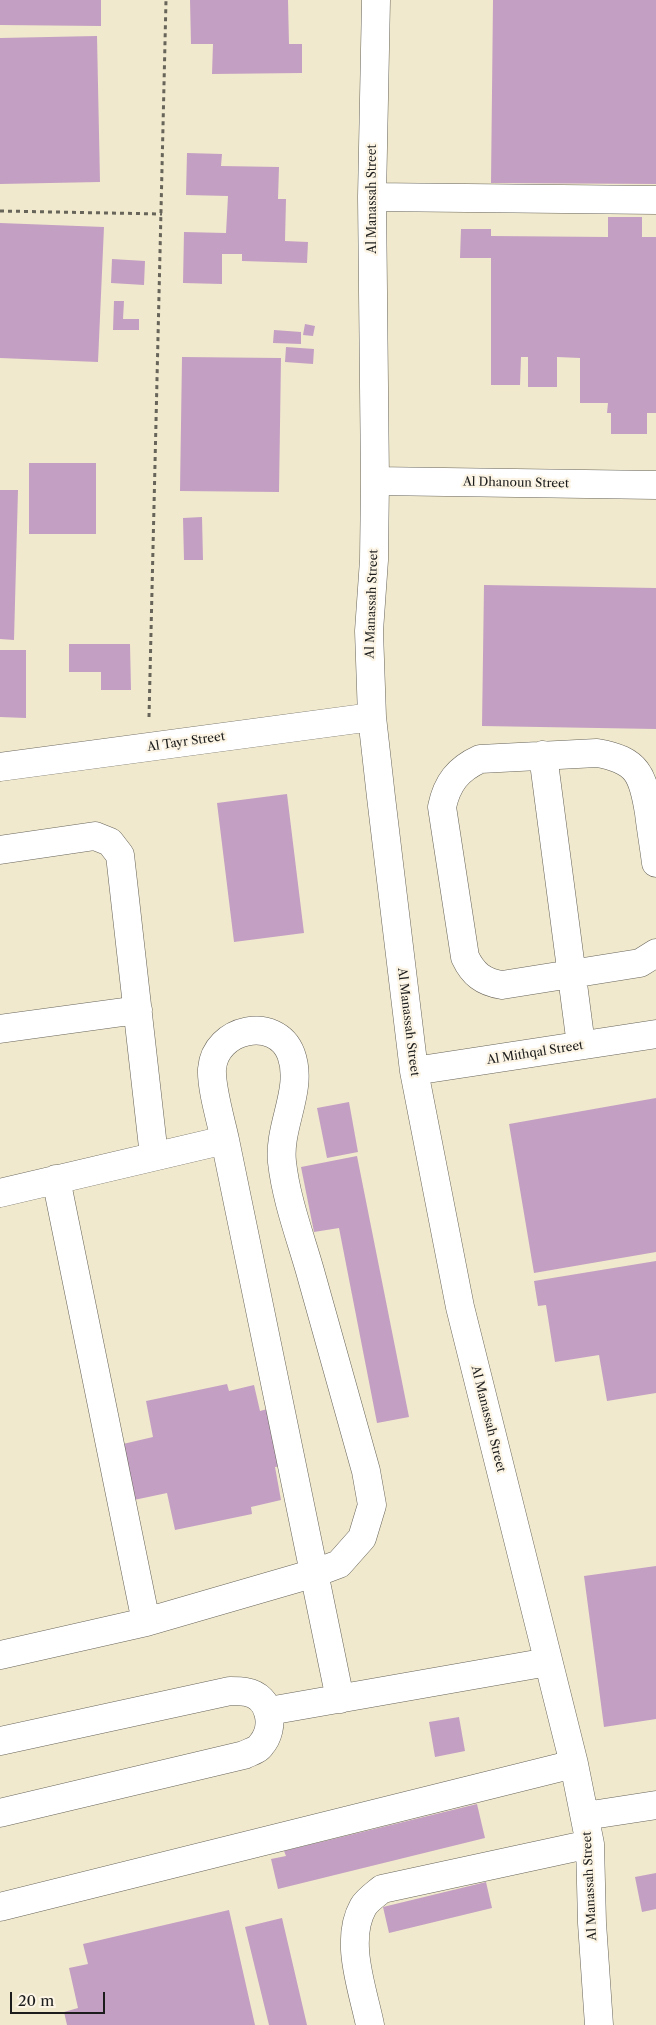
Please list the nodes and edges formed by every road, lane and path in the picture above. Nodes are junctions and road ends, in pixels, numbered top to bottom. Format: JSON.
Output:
{"nodes":[{"id":1,"x":166,"y":0,"type":"edge"},
{"id":2,"x":376,"y":0,"type":"edge"},
{"id":3,"x":372,"y":198,"type":"junction"},
{"id":4,"x":656,"y":200,"type":"edge"},
{"id":5,"x":0,"y":211,"type":"edge"},
{"id":6,"x":162,"y":214,"type":"junction"},
{"id":7,"x":376,"y":481,"type":"junction"},
{"id":8,"x":656,"y":485,"type":"edge"},
{"id":9,"x":372,"y":717,"type":"junction"},
{"id":10,"x":148,"y":747,"type":"junction"},
{"id":11,"x":543,"y":755,"type":"junction"},
{"id":12,"x":0,"y":767,"type":"edge"},
{"id":13,"x":0,"y":850,"type":"edge"},
{"id":14,"x":656,"y":863,"type":"edge"},
{"id":15,"x":656,"y":953,"type":"edge"},
{"id":16,"x":571,"y":973,"type":"junction"},
{"id":17,"x":138,"y":1010,"type":"junction"},
{"id":18,"x":0,"y":1029,"type":"edge"},
{"id":19,"x":656,"y":1034,"type":"edge"},
{"id":20,"x":581,"y":1046,"type":"junction"},
{"id":21,"x":414,"y":1071,"type":"junction"},
{"id":22,"x":225,"y":1140,"type":"junction"},
{"id":23,"x":154,"y":1156,"type":"junction"},
{"id":24,"x":56,"y":1179,"type":"junction"},
{"id":25,"x":0,"y":1193,"type":"edge"},
{"id":26,"x":315,"y":1573,"type":"junction"},
{"id":27,"x":146,"y":1622,"type":"junction"},
{"id":28,"x":0,"y":1654,"type":"edge"},
{"id":29,"x":548,"y":1662,"type":"junction"},
{"id":30,"x":340,"y":1699,"type":"junction"},
{"id":31,"x":269,"y":1711,"type":"junction"},
{"id":32,"x":0,"y":1741,"type":"edge"},
{"id":33,"x":574,"y":1764,"type":"junction"},
{"id":34,"x":656,"y":1805,"type":"edge"},
{"id":35,"x":0,"y":1813,"type":"edge"},
{"id":36,"x":585,"y":1816,"type":"junction"},
{"id":37,"x":590,"y":1844,"type":"junction"},
{"id":38,"x":0,"y":1907,"type":"edge"},
{"id":39,"x":370,"y":2025,"type":"edge"},
{"id":40,"x":599,"y":2025,"type":"edge"}],
"edges":[{"from":1,"to":6,"type":"path"},
{"from":2,"to":3,"type":"street","name":"Al Manassah Street"},
{"from":3,"to":4,"type":"street"},
{"from":3,"to":7,"type":"street","name":"Al Manassah Street"},
{"from":5,"to":6,"type":"path"},
{"from":6,"to":10,"type":"path"},
{"from":7,"to":8,"type":"street","name":"Al Dhanoun Street"},
{"from":7,"to":9,"type":"street","name":"Al Manassah Street"},
{"from":9,"to":10,"type":"street","name":"Al Tayr Street"},
{"from":9,"to":21,"type":"street","name":"Al Manassah Street"},
{"from":10,"to":12,"type":"street","name":"Al Tayr Street"},
{"from":11,"to":14,"type":"street"},
{"from":11,"to":16,"type":"street"},
{"from":11,"to":16,"type":"street"},
{"from":13,"to":17,"type":"street"},
{"from":15,"to":16,"type":"street"},
{"from":16,"to":20,"type":"street"},
{"from":17,"to":18,"type":"street"},
{"from":17,"to":23,"type":"street"},
{"from":19,"to":20,"type":"street","name":"Al Mithqal Street"},
{"from":20,"to":21,"type":"street","name":"Al Mithqal Street"},
{"from":21,"to":29,"type":"street","name":"Al Manassah Street"},
{"from":22,"to":23,"type":"street"},
{"from":22,"to":26,"type":"street"},
{"from":22,"to":26,"type":"street"},
{"from":23,"to":24,"type":"street"},
{"from":24,"to":25,"type":"street"},
{"from":24,"to":27,"type":"street"},
{"from":26,"to":27,"type":"street"},
{"from":26,"to":30,"type":"street"},
{"from":27,"to":28,"type":"street"},
{"from":29,"to":30,"type":"street"},
{"from":29,"to":33,"type":"street","name":"Al Manassah Street"},
{"from":30,"to":31,"type":"street"},
{"from":31,"to":32,"type":"street"},
{"from":31,"to":35,"type":"street"},
{"from":33,"to":36,"type":"street","name":"Al Manassah Street"},
{"from":33,"to":38,"type":"street"},
{"from":34,"to":36,"type":"street"},
{"from":36,"to":37,"type":"street","name":"Al Manassah Street"},
{"from":37,"to":39,"type":"street"},
{"from":37,"to":40,"type":"street","name":"Al Manassah Street"}]}
